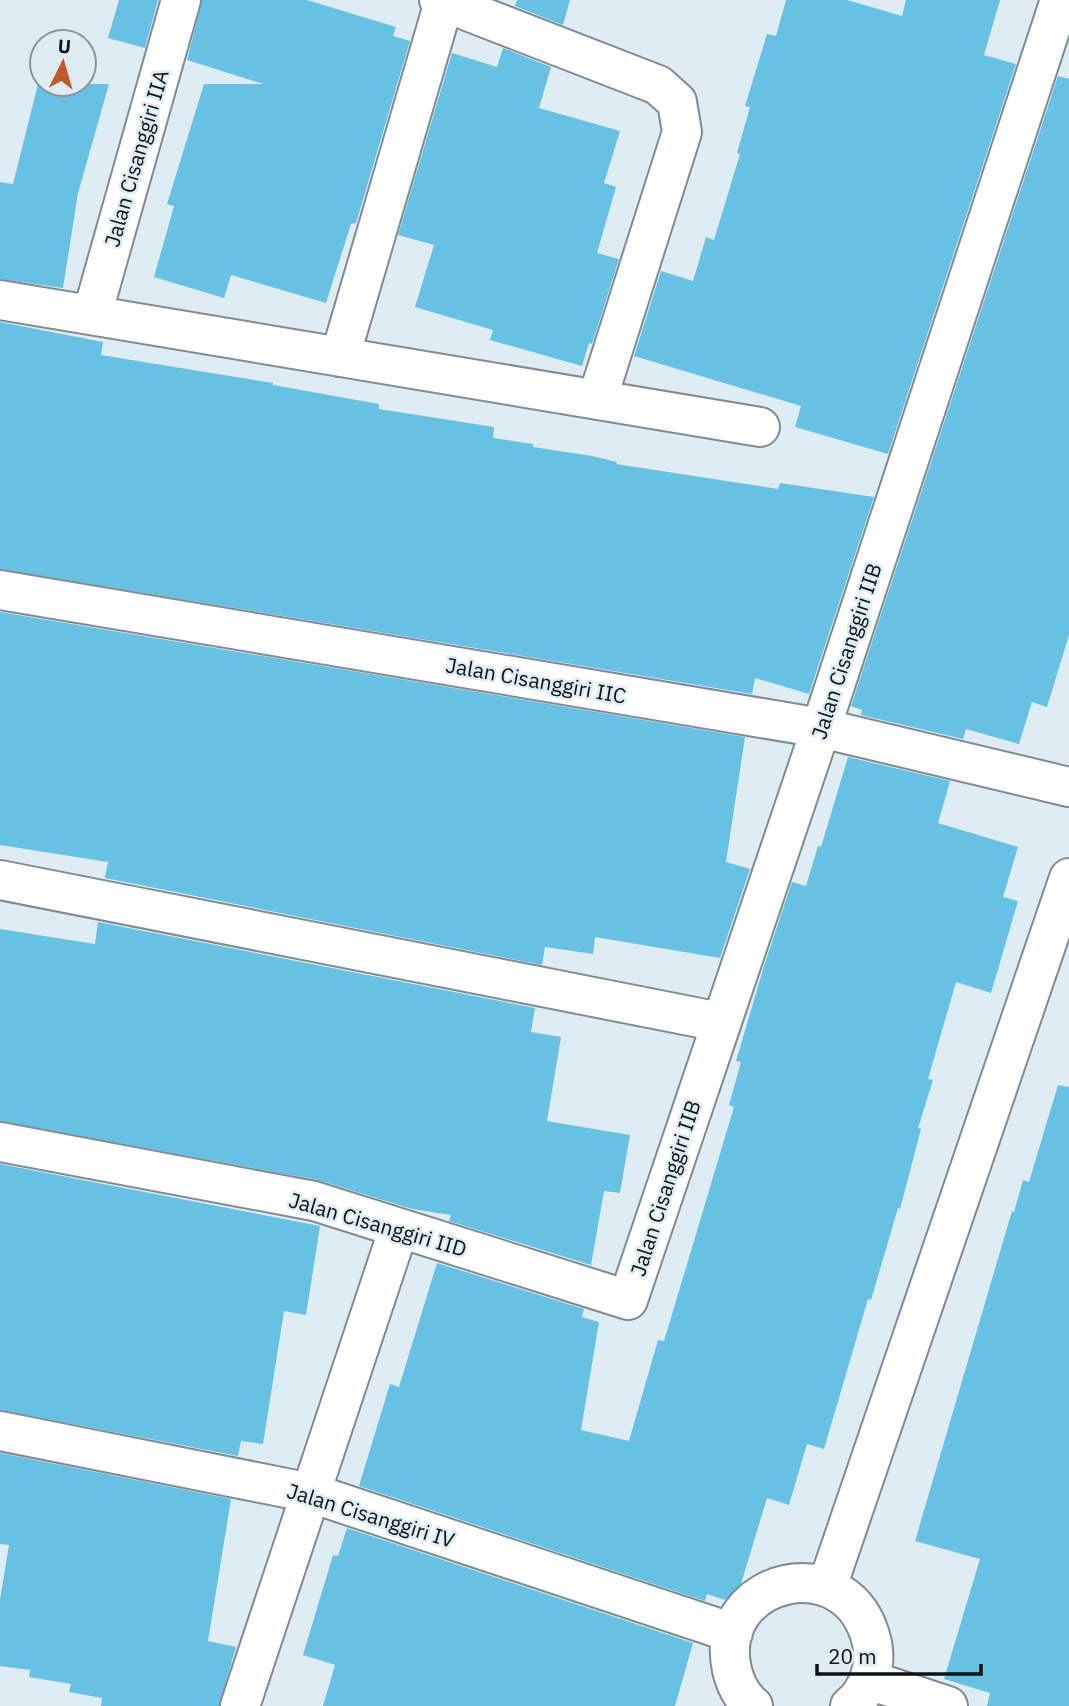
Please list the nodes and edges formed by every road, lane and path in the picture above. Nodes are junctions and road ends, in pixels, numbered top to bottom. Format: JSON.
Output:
{"nodes":[{"id":1,"x":181,"y":0,"type":"edge"},
{"id":2,"x":1060,"y":0,"type":"edge"},
{"id":3,"x":441,"y":1,"type":"edge"},
{"id":4,"x":0,"y":300,"type":"edge"},
{"id":5,"x":92,"y":315,"type":"junction"},
{"id":6,"x":341,"y":357,"type":"junction"},
{"id":7,"x":597,"y":400,"type":"junction"},
{"id":8,"x":760,"y":427,"type":"dead end"},
{"id":9,"x":0,"y":590,"type":"edge"},
{"id":10,"x":821,"y":728,"type":"junction"},
{"id":11,"x":1069,"y":787,"type":"edge"},
{"id":12,"x":1069,"y":878,"type":"edge"},
{"id":13,"x":0,"y":880,"type":"edge"},
{"id":14,"x":720,"y":1022,"type":"junction"},
{"id":15,"x":0,"y":1143,"type":"edge"},
{"id":16,"x":399,"y":1228,"type":"junction"},
{"id":17,"x":628,"y":1300,"type":"joint"},
{"id":18,"x":0,"y":1431,"type":"edge"},
{"id":19,"x":311,"y":1493,"type":"junction"},
{"id":20,"x":827,"y":1587,"type":"junction"},
{"id":21,"x":733,"y":1633,"type":"junction"},
{"id":22,"x":860,"y":1693,"type":"edge"},
{"id":23,"x":240,"y":1706,"type":"edge"},
{"id":24,"x":753,"y":1706,"type":"edge"},
{"id":25,"x":948,"y":1706,"type":"edge"}],
"edges":[{"from":1,"to":5,"type":"street","name":"Jalan Cisanggiri IIA"},
{"from":2,"to":10,"type":"street","name":"Jalan Cisanggiri IIB"},
{"from":3,"to":6,"type":"street"},
{"from":3,"to":7,"type":"street"},
{"from":4,"to":5,"type":"street"},
{"from":5,"to":6,"type":"street"},
{"from":6,"to":7,"type":"street"},
{"from":7,"to":8,"type":"street"},
{"from":9,"to":10,"type":"street","name":"Jalan Cisanggiri IIC"},
{"from":10,"to":11,"type":"street","name":"Jalan Cisanggiri IIC"},
{"from":10,"to":14,"type":"street","name":"Jalan Cisanggiri IIB"},
{"from":12,"to":20,"type":"street"},
{"from":13,"to":14,"type":"street"},
{"from":14,"to":17,"type":"street","name":"Jalan Cisanggiri IIB"},
{"from":15,"to":16,"type":"street","name":"Jalan Cisanggiri IID"},
{"from":16,"to":17,"type":"street","name":"Jalan Cisanggiri IID"},
{"from":16,"to":19,"type":"street"},
{"from":18,"to":19,"type":"street","name":"Jalan Cisanggiri IV"},
{"from":19,"to":21,"type":"street","name":"Jalan Cisanggiri IV"},
{"from":19,"to":23,"type":"street"},
{"from":20,"to":21,"type":"street"},
{"from":20,"to":22,"type":"street"},
{"from":21,"to":24,"type":"street"},
{"from":22,"to":25,"type":"street"}]}
